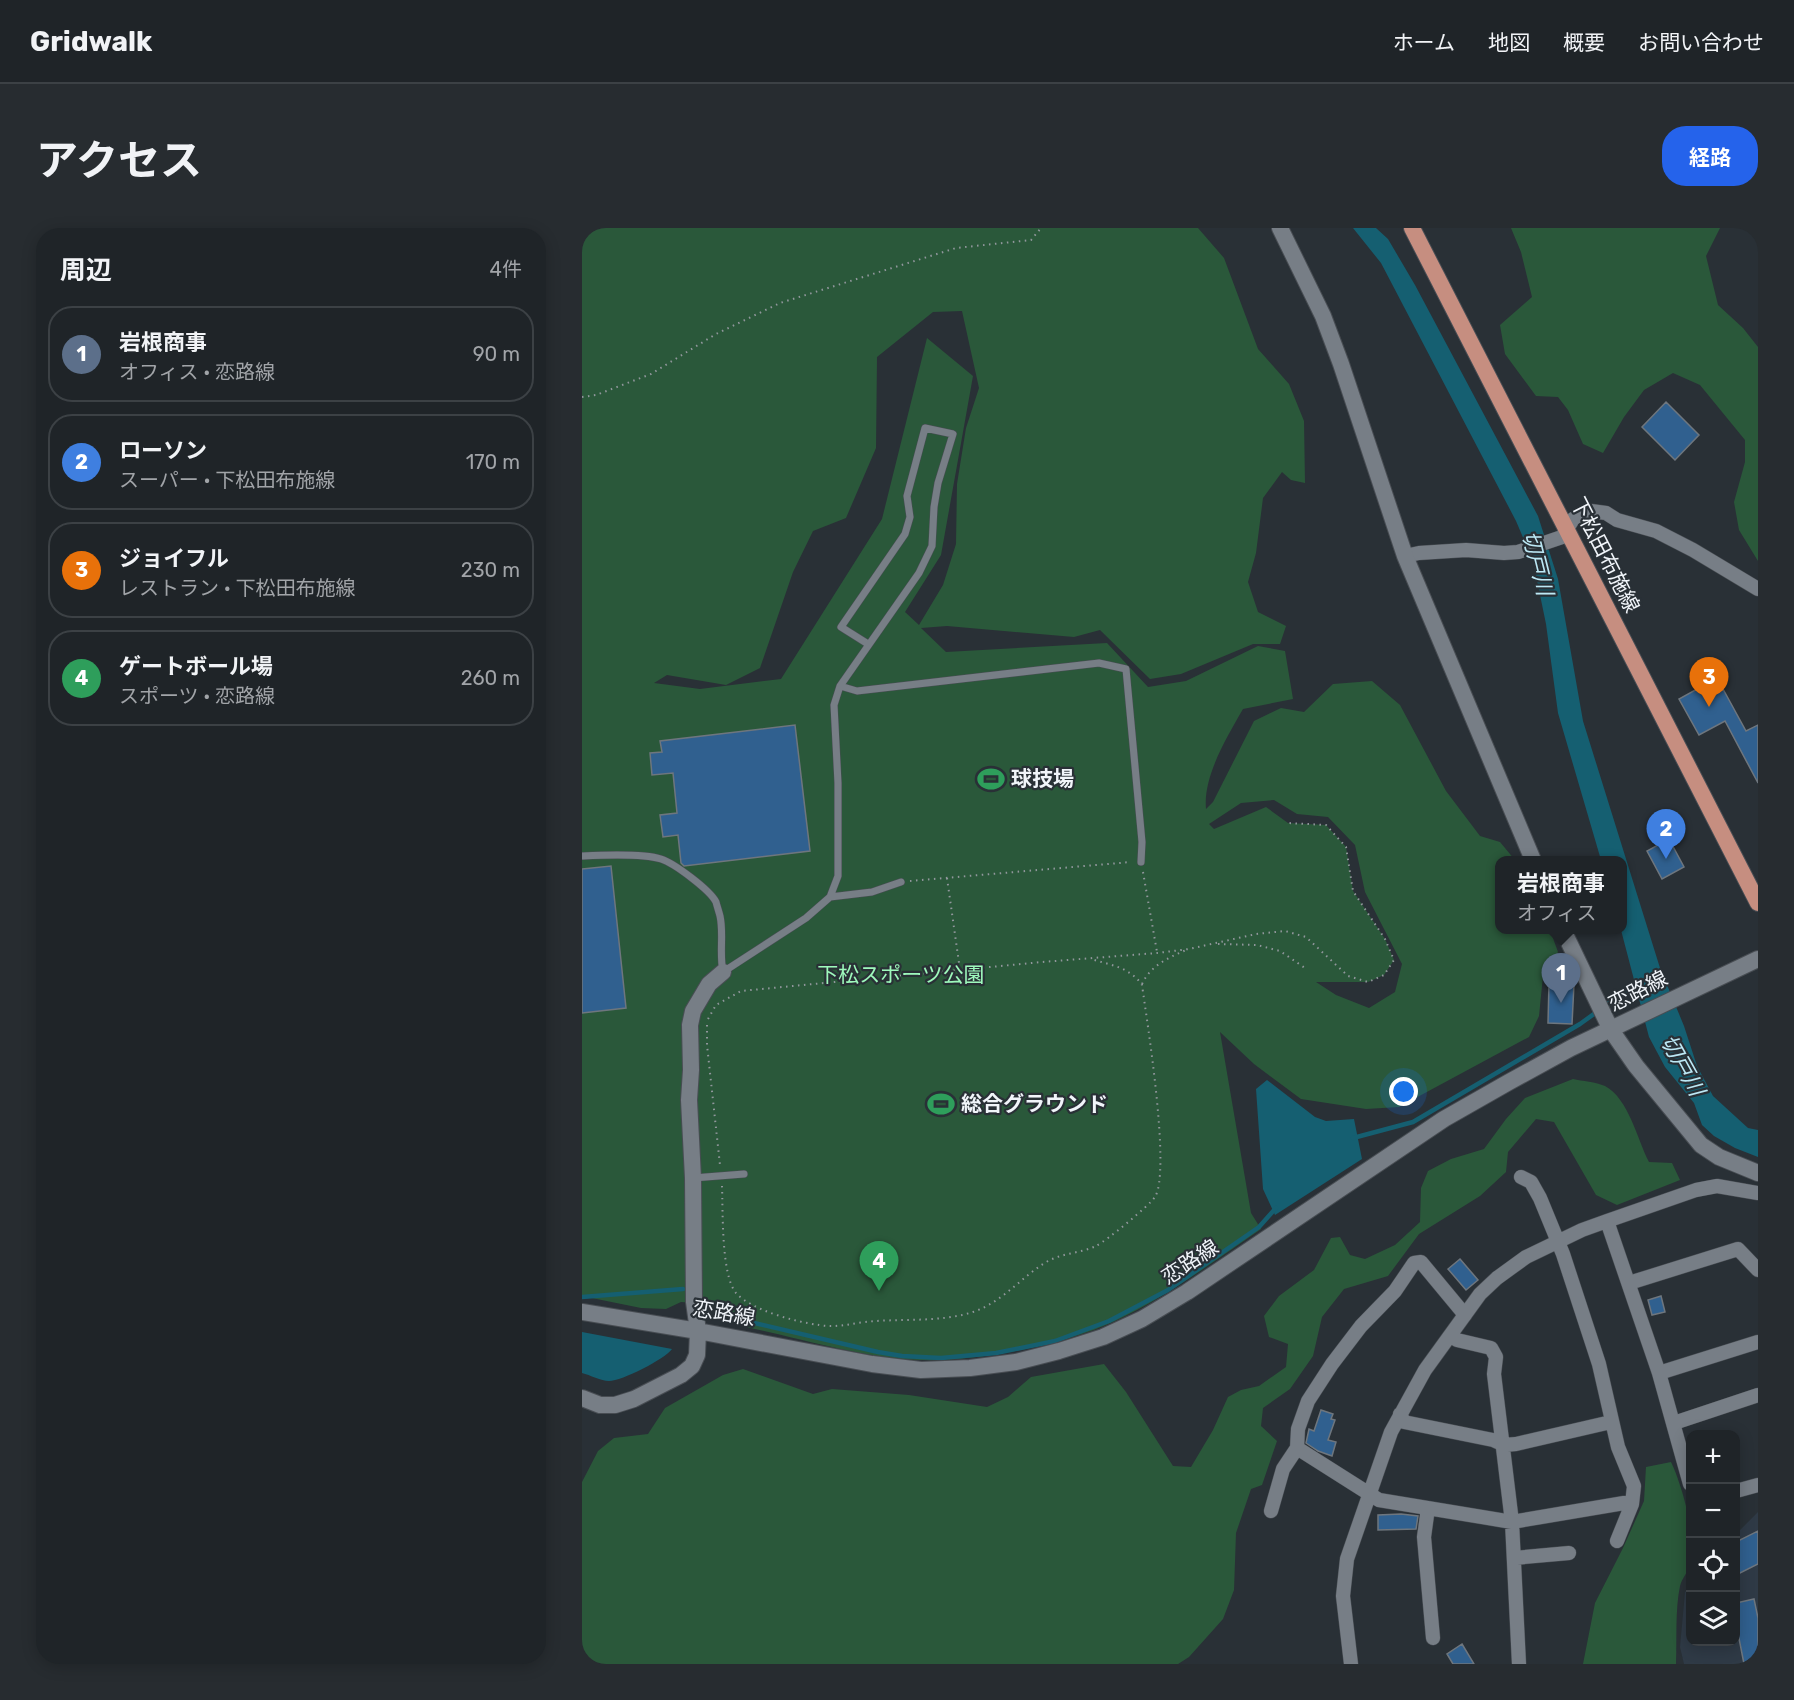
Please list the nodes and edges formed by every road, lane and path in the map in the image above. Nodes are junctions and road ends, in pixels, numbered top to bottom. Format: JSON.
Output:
{"nodes":[{"id":1,"x":1041,"y":228,"type":"edge"},
{"id":2,"x":1280,"y":228,"type":"edge"},
{"id":3,"x":1412,"y":228,"type":"edge"},
{"id":4,"x":582,"y":397,"type":"edge"},
{"id":5,"x":1567,"y":530,"type":"junction"},
{"id":6,"x":1405,"y":556,"type":"junction"},
{"id":7,"x":1758,"y":589,"type":"edge"},
{"id":8,"x":868,"y":644,"type":"junction"},
{"id":9,"x":840,"y":686,"type":"junction"},
{"id":10,"x":1288,"y":823,"type":"dead end"},
{"id":11,"x":582,"y":856,"type":"edge"},
{"id":12,"x":1531,"y":856,"type":"edge"},
{"id":13,"x":1141,"y":862,"type":"junction"},
{"id":14,"x":947,"y":877,"type":"junction"},
{"id":15,"x":901,"y":882,"type":"joint"},
{"id":16,"x":830,"y":897,"type":"junction"},
{"id":17,"x":1758,"y":903,"type":"edge"},
{"id":18,"x":1565,"y":934,"type":"edge"},
{"id":19,"x":1212,"y":944,"type":"junction"},
{"id":20,"x":1189,"y":949,"type":"junction"},
{"id":21,"x":1158,"y":952,"type":"junction"},
{"id":22,"x":1091,"y":959,"type":"junction"},
{"id":23,"x":1758,"y":959,"type":"edge"},
{"id":24,"x":1305,"y":968,"type":"dead end"},
{"id":25,"x":960,"y":970,"type":"junction"},
{"id":26,"x":723,"y":972,"type":"junction"},
{"id":27,"x":1142,"y":985,"type":"junction"},
{"id":28,"x":1611,"y":1030,"type":"junction"},
{"id":29,"x":1758,"y":1173,"type":"edge"},
{"id":30,"x":744,"y":1174,"type":"dead end"},
{"id":31,"x":721,"y":1176,"type":"junction"},
{"id":32,"x":1521,"y":1177,"type":"dead end"},
{"id":33,"x":693,"y":1178,"type":"junction"},
{"id":34,"x":1758,"y":1193,"type":"edge"},
{"id":35,"x":1607,"y":1221,"type":"junction"},
{"id":36,"x":1557,"y":1242,"type":"junction"},
{"id":37,"x":1758,"y":1270,"type":"edge"},
{"id":38,"x":1629,"y":1283,"type":"junction"},
{"id":39,"x":582,"y":1311,"type":"edge"},
{"id":40,"x":1465,"y":1315,"type":"junction"},
{"id":41,"x":698,"y":1330,"type":"junction"},
{"id":42,"x":1451,"y":1336,"type":"junction"},
{"id":43,"x":1758,"y":1342,"type":"edge"},
{"id":44,"x":1659,"y":1373,"type":"junction"},
{"id":45,"x":1758,"y":1395,"type":"edge"},
{"id":46,"x":582,"y":1398,"type":"edge"},
{"id":47,"x":1400,"y":1414,"type":"junction"},
{"id":48,"x":1611,"y":1422,"type":"junction"},
{"id":49,"x":1674,"y":1423,"type":"junction"},
{"id":50,"x":1504,"y":1444,"type":"junction"},
{"id":51,"x":1297,"y":1448,"type":"junction"},
{"id":52,"x":1686,"y":1469,"type":"edge"},
{"id":53,"x":1758,"y":1485,"type":"edge"},
{"id":54,"x":1740,"y":1490,"type":"edge"},
{"id":55,"x":1369,"y":1496,"type":"junction"},
{"id":56,"x":1632,"y":1504,"type":"junction"},
{"id":57,"x":1428,"y":1508,"type":"junction"},
{"id":58,"x":1271,"y":1511,"type":"dead end"},
{"id":59,"x":1512,"y":1522,"type":"junction"},
{"id":60,"x":1617,"y":1540,"type":"dead end"},
{"id":61,"x":1569,"y":1553,"type":"dead end"},
{"id":62,"x":1514,"y":1558,"type":"junction"},
{"id":63,"x":1433,"y":1638,"type":"dead end"},
{"id":64,"x":1352,"y":1664,"type":"edge"},
{"id":65,"x":1519,"y":1664,"type":"edge"}],
"edges":[{"from":1,"to":4,"type":"path"},
{"from":2,"to":6,"type":"street"},
{"from":3,"to":5,"type":"main road","name":"下松田布施線"},
{"from":5,"to":6,"type":"street"},
{"from":5,"to":7,"type":"street"},
{"from":5,"to":17,"type":"main road","name":"下松田布施線"},
{"from":6,"to":12,"type":"street"},
{"from":8,"to":8,"type":"lane"},
{"from":8,"to":9,"type":"lane"},
{"from":9,"to":13,"type":"lane"},
{"from":9,"to":16,"type":"lane"},
{"from":10,"to":19,"type":"path"},
{"from":11,"to":26,"type":"lane"},
{"from":13,"to":14,"type":"path"},
{"from":13,"to":21,"type":"path"},
{"from":14,"to":15,"type":"path"},
{"from":14,"to":25,"type":"path"},
{"from":15,"to":16,"type":"lane"},
{"from":16,"to":26,"type":"lane"},
{"from":18,"to":28,"type":"street"},
{"from":19,"to":20,"type":"path"},
{"from":19,"to":24,"type":"path"},
{"from":20,"to":21,"type":"path"},
{"from":20,"to":27,"type":"path"},
{"from":21,"to":22,"type":"path"},
{"from":22,"to":25,"type":"path"},
{"from":22,"to":27,"type":"path"},
{"from":23,"to":28,"type":"street","name":"恋路線"},
{"from":25,"to":31,"type":"path"},
{"from":26,"to":33,"type":"street"},
{"from":27,"to":31,"type":"path"},
{"from":28,"to":29,"type":"street"},
{"from":28,"to":41,"type":"street","name":"恋路線"},
{"from":30,"to":31,"type":"lane"},
{"from":31,"to":33,"type":"lane"},
{"from":32,"to":36,"type":"street"},
{"from":33,"to":41,"type":"street"},
{"from":34,"to":35,"type":"street"},
{"from":35,"to":36,"type":"street"},
{"from":35,"to":38,"type":"street"},
{"from":36,"to":40,"type":"street"},
{"from":36,"to":48,"type":"street"},
{"from":37,"to":38,"type":"street"},
{"from":38,"to":44,"type":"street"},
{"from":39,"to":41,"type":"street","name":"恋路線"},
{"from":40,"to":42,"type":"street"},
{"from":40,"to":51,"type":"street"},
{"from":41,"to":46,"type":"street"},
{"from":42,"to":47,"type":"street"},
{"from":42,"to":50,"type":"street"},
{"from":43,"to":44,"type":"street"},
{"from":44,"to":49,"type":"street"},
{"from":45,"to":49,"type":"street"},
{"from":47,"to":50,"type":"street"},
{"from":47,"to":55,"type":"street"},
{"from":48,"to":50,"type":"street"},
{"from":48,"to":56,"type":"street"},
{"from":49,"to":52,"type":"street"},
{"from":50,"to":59,"type":"street"},
{"from":51,"to":55,"type":"street"},
{"from":51,"to":58,"type":"street"},
{"from":53,"to":54,"type":"street"},
{"from":55,"to":57,"type":"street"},
{"from":55,"to":64,"type":"street"},
{"from":56,"to":59,"type":"street"},
{"from":56,"to":60,"type":"street"},
{"from":57,"to":59,"type":"street"},
{"from":57,"to":63,"type":"street"},
{"from":59,"to":62,"type":"street"},
{"from":61,"to":62,"type":"street"},
{"from":62,"to":65,"type":"street"}]}
